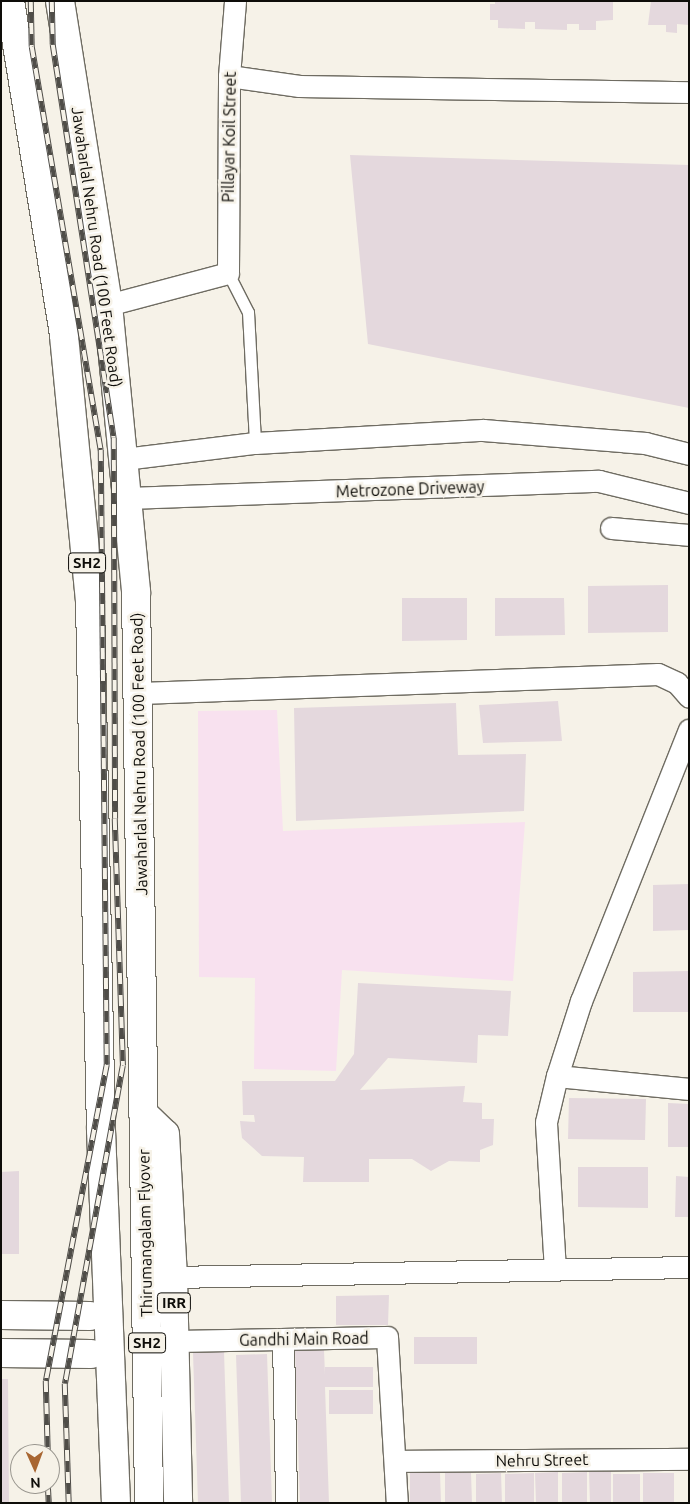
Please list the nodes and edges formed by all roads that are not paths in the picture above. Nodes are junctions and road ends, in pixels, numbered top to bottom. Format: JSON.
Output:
{"nodes":[{"id":1,"x":10,"y":1,"type":"edge"},
{"id":2,"x":60,"y":1,"type":"edge"},
{"id":3,"x":235,"y":1,"type":"edge"},
{"id":4,"x":229,"y":76,"type":"junction"},
{"id":5,"x":689,"y":92,"type":"edge"},
{"id":6,"x":228,"y":273,"type":"junction"},
{"id":7,"x":108,"y":305,"type":"junction"},
{"id":8,"x":255,"y":443,"type":"junction"},
{"id":9,"x":689,"y":454,"type":"edge"},
{"id":10,"x":124,"y":459,"type":"junction"},
{"id":11,"x":128,"y":498,"type":"junction"},
{"id":12,"x":689,"y":502,"type":"edge"},
{"id":13,"x":611,"y":528,"type":"dead end"},
{"id":14,"x":689,"y":535,"type":"edge"},
{"id":15,"x":140,"y":693,"type":"junction"},
{"id":16,"x":689,"y":697,"type":"edge"},
{"id":17,"x":689,"y":730,"type":"edge"},
{"id":18,"x":557,"y":1076,"type":"junction"},
{"id":19,"x":689,"y":1089,"type":"edge"},
{"id":20,"x":143,"y":1113,"type":"junction"},
{"id":21,"x":101,"y":1130,"type":"junction"},
{"id":22,"x":689,"y":1267,"type":"edge"},
{"id":23,"x":555,"y":1270,"type":"junction"},
{"id":24,"x":173,"y":1277,"type":"junction"},
{"id":25,"x":1,"y":1315,"type":"edge"},
{"id":26,"x":90,"y":1316,"type":"junction"},
{"id":27,"x":282,"y":1340,"type":"junction"},
{"id":28,"x":174,"y":1341,"type":"junction"},
{"id":29,"x":1,"y":1353,"type":"edge"},
{"id":30,"x":689,"y":1458,"type":"edge"},
{"id":31,"x":394,"y":1461,"type":"junction"},
{"id":32,"x":116,"y":1503,"type":"edge"},
{"id":33,"x":150,"y":1503,"type":"edge"},
{"id":34,"x":178,"y":1503,"type":"edge"},
{"id":35,"x":286,"y":1503,"type":"edge"},
{"id":36,"x":397,"y":1503,"type":"edge"}],
"edges":[{"from":1,"to":21,"type":"main road","number":"SH2"},
{"from":2,"to":7,"type":"main road","name":"Jawaharlal Nehru Road (100 Feet Road)","number":"SH2"},
{"from":3,"to":4,"type":"street","name":"Pillayar Koil Street"},
{"from":4,"to":5,"type":"street"},
{"from":4,"to":6,"type":"street","name":"Pillayar Koil Street"},
{"from":6,"to":7,"type":"street"},
{"from":6,"to":8,"type":"lane"},
{"from":7,"to":10,"type":"main road","name":"Jawaharlal Nehru Road (100 Feet Road)","number":"SH2"},
{"from":8,"to":9,"type":"street"},
{"from":8,"to":10,"type":"street"},
{"from":10,"to":11,"type":"main road","name":"Jawaharlal Nehru Road (100 Feet Road)","number":"SH2"},
{"from":11,"to":12,"type":"street","name":"Metrozone Driveway"},
{"from":11,"to":15,"type":"main road","name":"Jawaharlal Nehru Road (100 Feet Road)","number":"SH2"},
{"from":13,"to":14,"type":"street"},
{"from":15,"to":16,"type":"street"},
{"from":15,"to":20,"type":"main road","name":"Jawaharlal Nehru Road (100 Feet Road)","number":"SH2"},
{"from":17,"to":18,"type":"street"},
{"from":18,"to":19,"type":"street"},
{"from":18,"to":23,"type":"street"},
{"from":20,"to":24,"type":"main road","number":"IRR"},
{"from":20,"to":33,"type":"main road","name":"Thirumangalam Flyover","number":"SH2"},
{"from":21,"to":26,"type":"main road"},
{"from":21,"to":32,"type":"main road","number":"SH2"},
{"from":22,"to":23,"type":"street"},
{"from":23,"to":24,"type":"street"},
{"from":24,"to":28,"type":"main road","number":"IRR"},
{"from":25,"to":26,"type":"main road"},
{"from":26,"to":29,"type":"main road"},
{"from":27,"to":28,"type":"street","name":"Gandhi Main Road"},
{"from":27,"to":31,"type":"street","name":"Gandhi Main Road"},
{"from":27,"to":35,"type":"street"},
{"from":28,"to":34,"type":"main road","number":"IRR"},
{"from":30,"to":31,"type":"street","name":"Nehru Street"},
{"from":31,"to":36,"type":"street","name":"Gandhi Main Road"}]}
